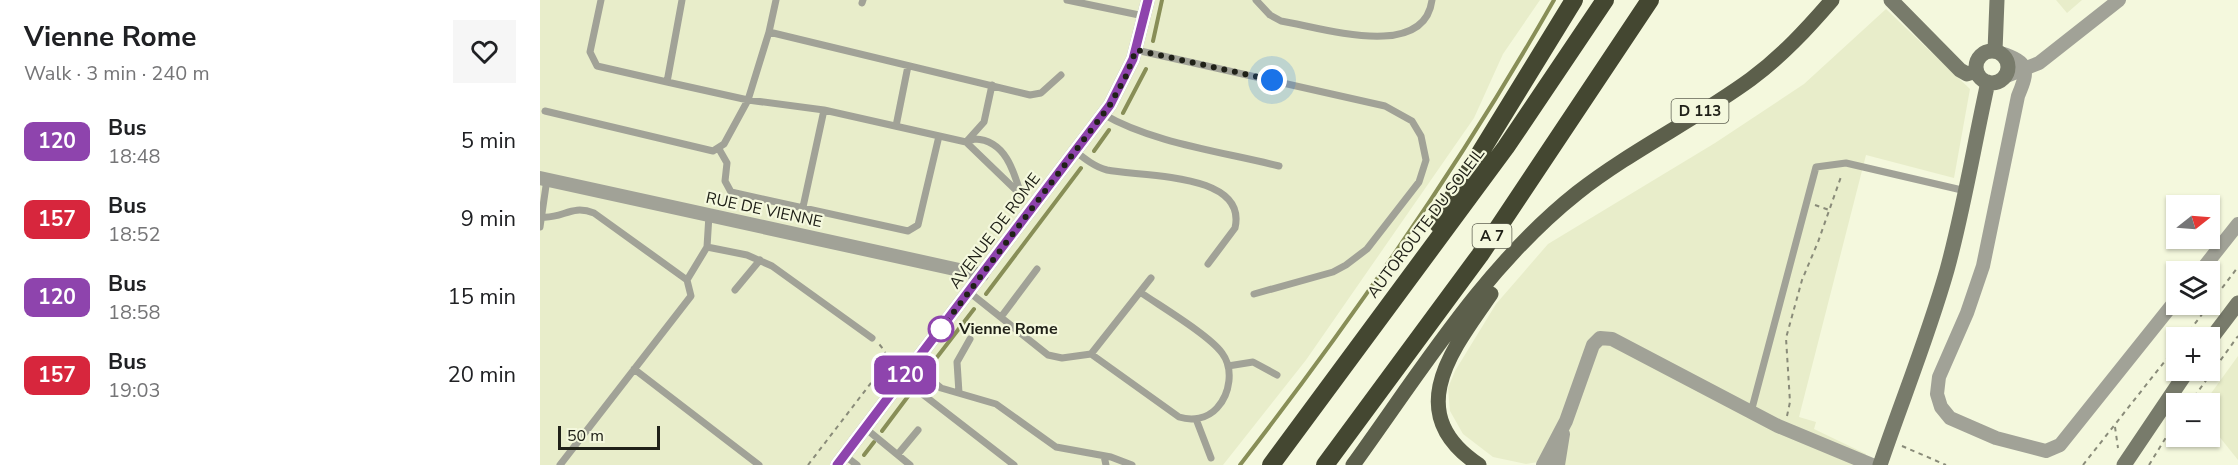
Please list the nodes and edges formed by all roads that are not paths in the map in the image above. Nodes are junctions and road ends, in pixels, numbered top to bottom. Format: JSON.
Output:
{"nodes":[{"id":1,"x":602,"y":0,"type":"edge"},
{"id":2,"x":682,"y":0,"type":"edge"},
{"id":3,"x":776,"y":0,"type":"edge"},
{"id":4,"x":1067,"y":0,"type":"edge"},
{"id":5,"x":1148,"y":0,"type":"edge"},
{"id":6,"x":1256,"y":0,"type":"edge"},
{"id":7,"x":1432,"y":0,"type":"edge"},
{"id":8,"x":1574,"y":0,"type":"edge"},
{"id":9,"x":1605,"y":0,"type":"edge"},
{"id":10,"x":1650,"y":0,"type":"edge"},
{"id":11,"x":1832,"y":0,"type":"edge"},
{"id":12,"x":1891,"y":0,"type":"edge"},
{"id":13,"x":1997,"y":0,"type":"edge"},
{"id":14,"x":2119,"y":0,"type":"edge"},
{"id":15,"x":1144,"y":16,"type":"junction"},
{"id":16,"x":769,"y":32,"type":"junction"},
{"id":17,"x":1136,"y":50,"type":"junction"},
{"id":18,"x":1998,"y":52,"type":"junction"},
{"id":19,"x":908,"y":66,"type":"junction"},
{"id":20,"x":2026,"y":70,"type":"junction"},
{"id":21,"x":1976,"y":71,"type":"junction"},
{"id":22,"x":1061,"y":75,"type":"dead end"},
{"id":23,"x":1997,"y":80,"type":"junction"},
{"id":24,"x":667,"y":82,"type":"junction"},
{"id":25,"x":992,"y":86,"type":"junction"},
{"id":26,"x":2018,"y":96,"type":"junction"},
{"id":27,"x":748,"y":100,"type":"junction"},
{"id":28,"x":824,"y":110,"type":"junction"},
{"id":29,"x":545,"y":111,"type":"dead end"},
{"id":30,"x":1103,"y":114,"type":"junction"},
{"id":31,"x":896,"y":126,"type":"junction"},
{"id":32,"x":939,"y":136,"type":"junction"},
{"id":33,"x":966,"y":142,"type":"junction"},
{"id":34,"x":719,"y":149,"type":"junction"},
{"id":35,"x":1075,"y":151,"type":"junction"},
{"id":36,"x":1280,"y":166,"type":"dead end"},
{"id":37,"x":544,"y":179,"type":"edge"},
{"id":38,"x":1966,"y":191,"type":"junction"},
{"id":39,"x":1021,"y":195,"type":"junction"},
{"id":40,"x":803,"y":207,"type":"junction"},
{"id":41,"x":1558,"y":210,"type":"junction"},
{"id":42,"x":1030,"y":211,"type":"junction"},
{"id":43,"x":709,"y":215,"type":"junction"},
{"id":44,"x":542,"y":217,"type":"junction"},
{"id":45,"x":2238,"y":224,"type":"edge"},
{"id":46,"x":540,"y":227,"type":"edge"},
{"id":47,"x":706,"y":247,"type":"junction"},
{"id":48,"x":760,"y":260,"type":"junction"},
{"id":49,"x":2209,"y":261,"type":"edge"},
{"id":50,"x":1208,"y":264,"type":"dead end"},
{"id":51,"x":1036,"y":270,"type":"dead end"},
{"id":52,"x":982,"y":275,"type":"junction"},
{"id":53,"x":1151,"y":278,"type":"dead end"},
{"id":54,"x":687,"y":279,"type":"junction"},
{"id":55,"x":735,"y":290,"type":"dead end"},
{"id":56,"x":969,"y":292,"type":"junction"},
{"id":57,"x":1140,"y":292,"type":"junction"},
{"id":58,"x":1398,"y":292,"type":"junction"},
{"id":59,"x":1254,"y":294,"type":"dead end"},
{"id":60,"x":2238,"y":303,"type":"edge"},
{"id":61,"x":2166,"y":312,"type":"edge"},
{"id":62,"x":1001,"y":317,"type":"junction"},
{"id":63,"x":2220,"y":327,"type":"edge"},
{"id":64,"x":872,"y":338,"type":"road end"},
{"id":65,"x":970,"y":339,"type":"dead end"},
{"id":66,"x":1091,"y":354,"type":"junction"},
{"id":67,"x":913,"y":365,"type":"junction"},
{"id":68,"x":1228,"y":366,"type":"junction"},
{"id":69,"x":1398,"y":368,"type":"junction"},
{"id":70,"x":634,"y":369,"type":"junction"},
{"id":71,"x":1277,"y":375,"type":"dead end"},
{"id":72,"x":903,"y":379,"type":"junction"},
{"id":73,"x":2181,"y":381,"type":"edge"},
{"id":74,"x":959,"y":393,"type":"junction"},
{"id":75,"x":1751,"y":412,"type":"junction"},
{"id":76,"x":1196,"y":419,"type":"junction"},
{"id":77,"x":1566,"y":421,"type":"junction"},
{"id":78,"x":865,"y":428,"type":"junction"},
{"id":79,"x":918,"y":430,"type":"dead end"},
{"id":80,"x":898,"y":454,"type":"junction"},
{"id":81,"x":1104,"y":456,"type":"junction"},
{"id":82,"x":1211,"y":458,"type":"dead end"},
{"id":83,"x":841,"y":460,"type":"edge"},
{"id":84,"x":560,"y":465,"type":"edge"},
{"id":85,"x":759,"y":465,"type":"edge"},
{"id":86,"x":856,"y":465,"type":"edge"},
{"id":87,"x":910,"y":465,"type":"edge"},
{"id":88,"x":1014,"y":465,"type":"edge"},
{"id":89,"x":1106,"y":465,"type":"edge"},
{"id":90,"x":1132,"y":465,"type":"edge"},
{"id":91,"x":1271,"y":465,"type":"edge"},
{"id":92,"x":1326,"y":465,"type":"edge"},
{"id":93,"x":1334,"y":465,"type":"edge"},
{"id":94,"x":1353,"y":465,"type":"edge"},
{"id":95,"x":1479,"y":465,"type":"edge"},
{"id":96,"x":1543,"y":465,"type":"edge"},
{"id":97,"x":1558,"y":465,"type":"edge"},
{"id":98,"x":1872,"y":465,"type":"edge"},
{"id":99,"x":1880,"y":465,"type":"edge"},
{"id":100,"x":2124,"y":465,"type":"edge"}],
"edges":[{"from":1,"to":24,"type":"lane"},
{"from":2,"to":24,"type":"lane"},
{"from":3,"to":16,"type":"lane"},
{"from":4,"to":15,"type":"lane"},
{"from":5,"to":15,"type":"street","name":"AVENUE DE ROME"},
{"from":6,"to":7,"type":"lane"},
{"from":8,"to":58,"type":"highway"},
{"from":9,"to":58,"type":"highway","name":"AUTOROUTE DU SOLEIL","number":"A 7"},
{"from":10,"to":69,"type":"highway","number":"A 7"},
{"from":11,"to":41,"type":"main road","number":"D 113"},
{"from":12,"to":21,"type":"street"},
{"from":13,"to":18,"type":"street"},
{"from":14,"to":20,"type":"street"},
{"from":15,"to":17,"type":"street","name":"AVENUE DE ROME"},
{"from":16,"to":19,"type":"lane"},
{"from":16,"to":27,"type":"lane"},
{"from":17,"to":30,"type":"street","name":"AVENUE DE ROME"},
{"from":17,"to":59,"type":"lane"},
{"from":18,"to":20,"type":"street"},
{"from":18,"to":21,"type":"street"},
{"from":18,"to":23,"type":"street"},
{"from":19,"to":25,"type":"lane"},
{"from":19,"to":31,"type":"lane"},
{"from":20,"to":23,"type":"street"},
{"from":20,"to":26,"type":"street"},
{"from":21,"to":23,"type":"street"},
{"from":22,"to":25,"type":"lane"},
{"from":23,"to":26,"type":"street"},
{"from":23,"to":38,"type":"street"},
{"from":24,"to":27,"type":"lane"},
{"from":25,"to":33,"type":"lane"},
{"from":26,"to":61,"type":"street"},
{"from":27,"to":28,"type":"lane"},
{"from":27,"to":34,"type":"lane"},
{"from":28,"to":31,"type":"lane"},
{"from":28,"to":40,"type":"lane"},
{"from":29,"to":34,"type":"lane"},
{"from":30,"to":35,"type":"street","name":"AVENUE DE ROME"},
{"from":30,"to":36,"type":"lane"},
{"from":31,"to":32,"type":"lane"},
{"from":32,"to":33,"type":"lane"},
{"from":32,"to":40,"type":"lane"},
{"from":33,"to":39,"type":"lane"},
{"from":33,"to":39,"type":"lane"},
{"from":34,"to":40,"type":"lane"},
{"from":35,"to":42,"type":"street","name":"AVENUE DE ROME"},
{"from":35,"to":50,"type":"lane"},
{"from":37,"to":43,"type":"street","name":"RUE DE VIENNE"},
{"from":37,"to":44,"type":"lane"},
{"from":38,"to":75,"type":"lane"},
{"from":38,"to":99,"type":"street"},
{"from":39,"to":42,"type":"lane"},
{"from":41,"to":94,"type":"main road","number":"D 113"},
{"from":41,"to":95,"type":"main road"},
{"from":42,"to":52,"type":"street","name":"AVENUE DE ROME"},
{"from":43,"to":47,"type":"lane"},
{"from":43,"to":52,"type":"street","name":"RUE DE VIENNE"},
{"from":44,"to":46,"type":"lane"},
{"from":44,"to":54,"type":"lane"},
{"from":45,"to":49,"type":"street"},
{"from":47,"to":48,"type":"lane"},
{"from":47,"to":54,"type":"lane"},
{"from":48,"to":55,"type":"lane"},
{"from":48,"to":64,"type":"lane"},
{"from":51,"to":62,"type":"lane"},
{"from":52,"to":56,"type":"street","name":"AVENUE DE ROME"},
{"from":53,"to":57,"type":"lane"},
{"from":54,"to":70,"type":"lane"},
{"from":56,"to":62,"type":"lane"},
{"from":56,"to":67,"type":"street","name":"AVENUE DE ROME"},
{"from":57,"to":66,"type":"lane"},
{"from":57,"to":68,"type":"lane"},
{"from":58,"to":91,"type":"highway","name":"AUTOROUTE DU SOLEIL","number":"A 7"},
{"from":60,"to":63,"type":"street"},
{"from":62,"to":66,"type":"lane"},
{"from":65,"to":74,"type":"lane"},
{"from":66,"to":76,"type":"lane"},
{"from":67,"to":72,"type":"street","name":"AVENUE DE ROME"},
{"from":67,"to":74,"type":"lane"},
{"from":68,"to":71,"type":"lane"},
{"from":68,"to":76,"type":"lane"},
{"from":69,"to":92,"type":"highway","number":"A 7"},
{"from":69,"to":93,"type":"highway"},
{"from":70,"to":84,"type":"lane"},
{"from":70,"to":85,"type":"lane"},
{"from":72,"to":78,"type":"street","name":"AVENUE DE ROME"},
{"from":72,"to":88,"type":"lane"},
{"from":73,"to":100,"type":"street"},
{"from":74,"to":81,"type":"lane"},
{"from":75,"to":77,"type":"street"},
{"from":75,"to":98,"type":"street"},
{"from":76,"to":82,"type":"lane"},
{"from":77,"to":96,"type":"street"},
{"from":77,"to":97,"type":"street"},
{"from":78,"to":80,"type":"lane"},
{"from":78,"to":83,"type":"street","name":"AVENUE DE ROME"},
{"from":79,"to":80,"type":"lane"},
{"from":80,"to":87,"type":"lane"},
{"from":81,"to":89,"type":"lane"},
{"from":81,"to":90,"type":"lane"},
{"from":83,"to":86,"type":"lane"}]}
